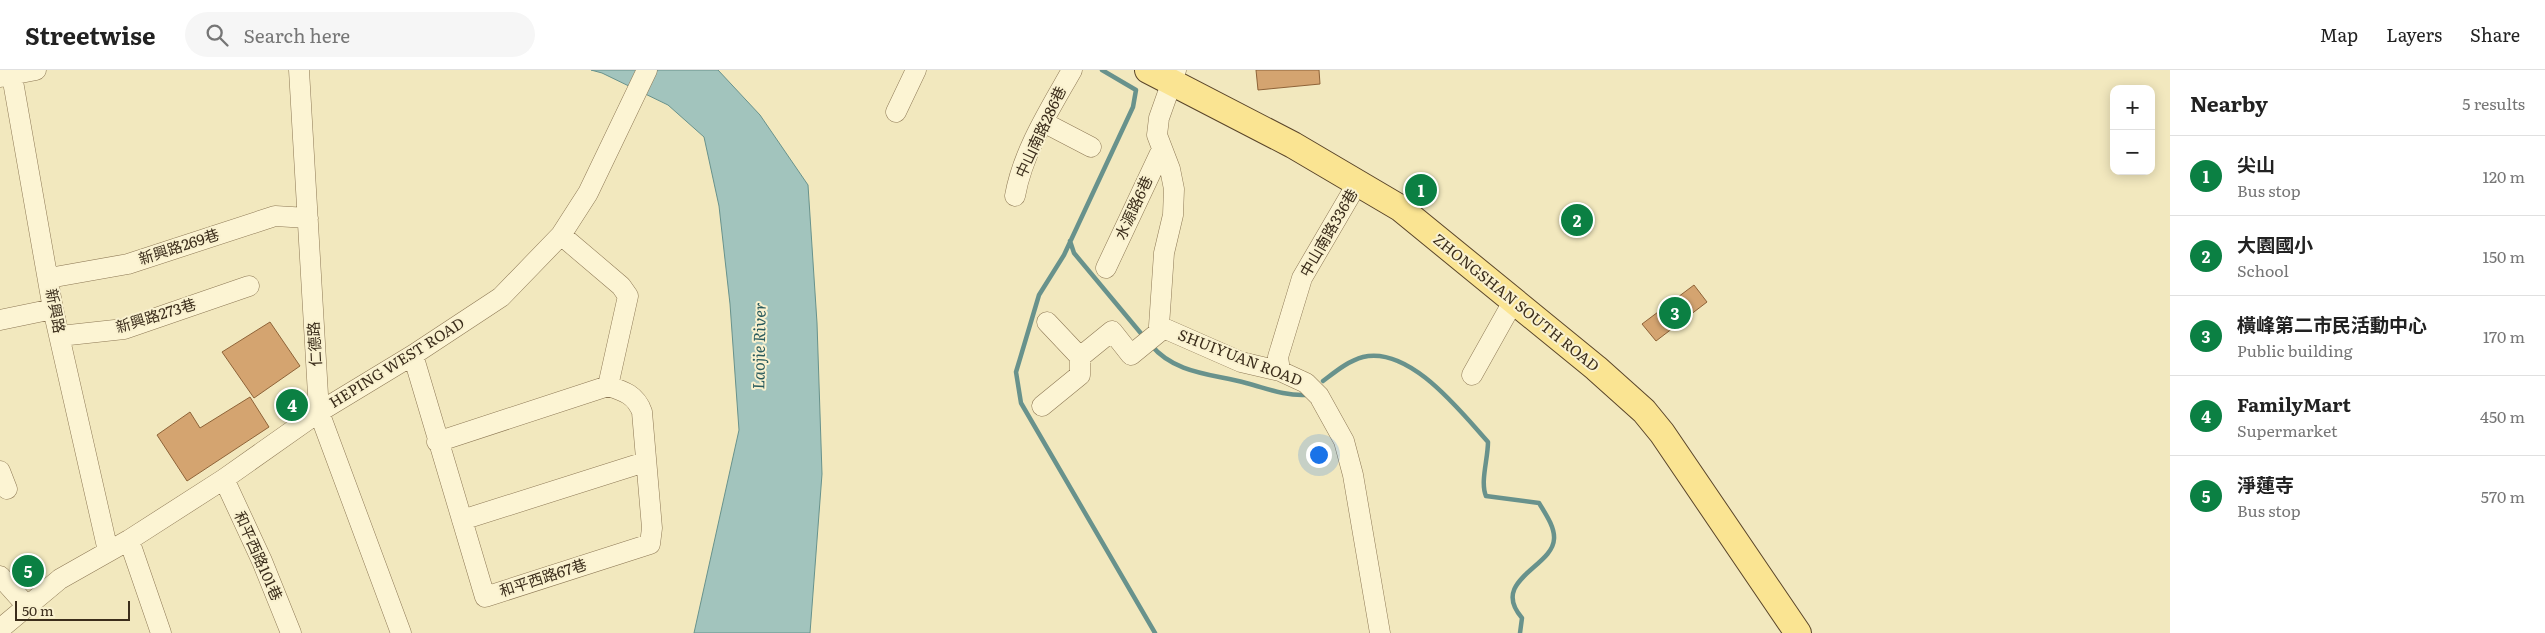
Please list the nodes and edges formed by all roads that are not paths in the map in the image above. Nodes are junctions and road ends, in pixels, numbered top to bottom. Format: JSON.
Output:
{"nodes":[{"id":1,"x":36,"y":70,"type":"edge"},
{"id":2,"x":300,"y":70,"type":"edge"},
{"id":3,"x":647,"y":70,"type":"edge"},
{"id":4,"x":916,"y":70,"type":"edge"},
{"id":5,"x":1072,"y":70,"type":"edge"},
{"id":6,"x":1148,"y":70,"type":"edge"},
{"id":7,"x":7,"y":74,"type":"edge"},
{"id":8,"x":1174,"y":76,"type":"edge"},
{"id":9,"x":896,"y":112,"type":"dead end"},
{"id":10,"x":1042,"y":122,"type":"junction"},
{"id":11,"x":1091,"y":147,"type":"dead end"},
{"id":12,"x":1162,"y":149,"type":"junction"},
{"id":13,"x":1358,"y":182,"type":"junction"},
{"id":14,"x":1015,"y":196,"type":"dead end"},
{"id":15,"x":308,"y":218,"type":"junction"},
{"id":16,"x":561,"y":235,"type":"junction"},
{"id":17,"x":1106,"y":268,"type":"dead end"},
{"id":18,"x":49,"y":278,"type":"junction"},
{"id":19,"x":249,"y":286,"type":"dead end"},
{"id":20,"x":1514,"y":300,"type":"junction"},
{"id":21,"x":53,"y":309,"type":"junction"},
{"id":22,"x":0,"y":320,"type":"edge"},
{"id":23,"x":1047,"y":322,"type":"dead end"},
{"id":24,"x":1160,"y":331,"type":"junction"},
{"id":25,"x":60,"y":336,"type":"junction"},
{"id":26,"x":413,"y":355,"type":"junction"},
{"id":27,"x":1080,"y":366,"type":"junction"},
{"id":28,"x":1280,"y":371,"type":"junction"},
{"id":29,"x":1472,"y":375,"type":"dead end"},
{"id":30,"x":608,"y":386,"type":"junction"},
{"id":31,"x":1042,"y":406,"type":"dead end"},
{"id":32,"x":319,"y":412,"type":"junction"},
{"id":33,"x":437,"y":442,"type":"junction"},
{"id":34,"x":646,"y":462,"type":"junction"},
{"id":35,"x":224,"y":479,"type":"junction"},
{"id":36,"x":462,"y":520,"type":"junction"},
{"id":37,"x":129,"y":540,"type":"junction"},
{"id":38,"x":108,"y":551,"type":"junction"},
{"id":39,"x":0,"y":576,"type":"edge"},
{"id":40,"x":26,"y":605,"type":"junction"},
{"id":41,"x":0,"y":629,"type":"edge"},
{"id":42,"x":161,"y":633,"type":"edge"},
{"id":43,"x":291,"y":633,"type":"edge"},
{"id":44,"x":401,"y":633,"type":"edge"},
{"id":45,"x":1380,"y":633,"type":"edge"},
{"id":46,"x":1798,"y":633,"type":"edge"}],
"edges":[{"from":1,"to":7,"type":"street"},
{"from":2,"to":15,"type":"street","name":"仁德路"},
{"from":3,"to":16,"type":"street","name":"HEPING WEST ROAD"},
{"from":4,"to":9,"type":"street"},
{"from":5,"to":10,"type":"street","name":"中山南路286巷"},
{"from":6,"to":8,"type":"main road","name":"ZHONGSHAN SOUTH ROAD"},
{"from":7,"to":18,"type":"street","name":"新興路"},
{"from":8,"to":12,"type":"street","name":"SHUIYUAN ROAD"},
{"from":8,"to":13,"type":"main road","name":"ZHONGSHAN SOUTH ROAD"},
{"from":10,"to":11,"type":"street"},
{"from":10,"to":14,"type":"street","name":"中山南路286巷"},
{"from":12,"to":17,"type":"street","name":"水源路6巷"},
{"from":12,"to":24,"type":"street","name":"SHUIYUAN ROAD"},
{"from":13,"to":20,"type":"main road","name":"ZHONGSHAN SOUTH ROAD"},
{"from":13,"to":28,"type":"street","name":"中山南路336巷"},
{"from":15,"to":18,"type":"street","name":"新興路269巷"},
{"from":15,"to":32,"type":"street","name":"仁德路"},
{"from":16,"to":26,"type":"street","name":"HEPING WEST ROAD"},
{"from":16,"to":30,"type":"street"},
{"from":18,"to":21,"type":"street","name":"新興路"},
{"from":19,"to":25,"type":"street","name":"新興路273巷"},
{"from":20,"to":29,"type":"street"},
{"from":20,"to":46,"type":"main road","name":"ZHONGSHAN SOUTH ROAD"},
{"from":21,"to":22,"type":"street"},
{"from":21,"to":25,"type":"street","name":"新興路"},
{"from":23,"to":27,"type":"street"},
{"from":24,"to":27,"type":"street"},
{"from":24,"to":28,"type":"street","name":"SHUIYUAN ROAD"},
{"from":25,"to":38,"type":"street","name":"新興路"},
{"from":26,"to":32,"type":"street","name":"HEPING WEST ROAD"},
{"from":26,"to":33,"type":"street","name":"和平西路67巷"},
{"from":27,"to":31,"type":"street"},
{"from":28,"to":45,"type":"street","name":"SHUIYUAN ROAD"},
{"from":30,"to":33,"type":"street"},
{"from":30,"to":34,"type":"street"},
{"from":32,"to":35,"type":"street","name":"HEPING WEST ROAD"},
{"from":32,"to":44,"type":"street","name":"仁德路"},
{"from":33,"to":36,"type":"street","name":"和平西路67巷"},
{"from":34,"to":36,"type":"street"},
{"from":34,"to":36,"type":"street","name":"和平西路67巷"},
{"from":35,"to":37,"type":"street","name":"HEPING WEST ROAD"},
{"from":35,"to":43,"type":"street","name":"和平西路101巷"},
{"from":37,"to":38,"type":"street","name":"HEPING WEST ROAD"},
{"from":37,"to":42,"type":"street"},
{"from":38,"to":40,"type":"street","name":"HEPING WEST ROAD"},
{"from":39,"to":40,"type":"street"},
{"from":40,"to":41,"type":"street","name":"HEPING WEST ROAD"}]}
